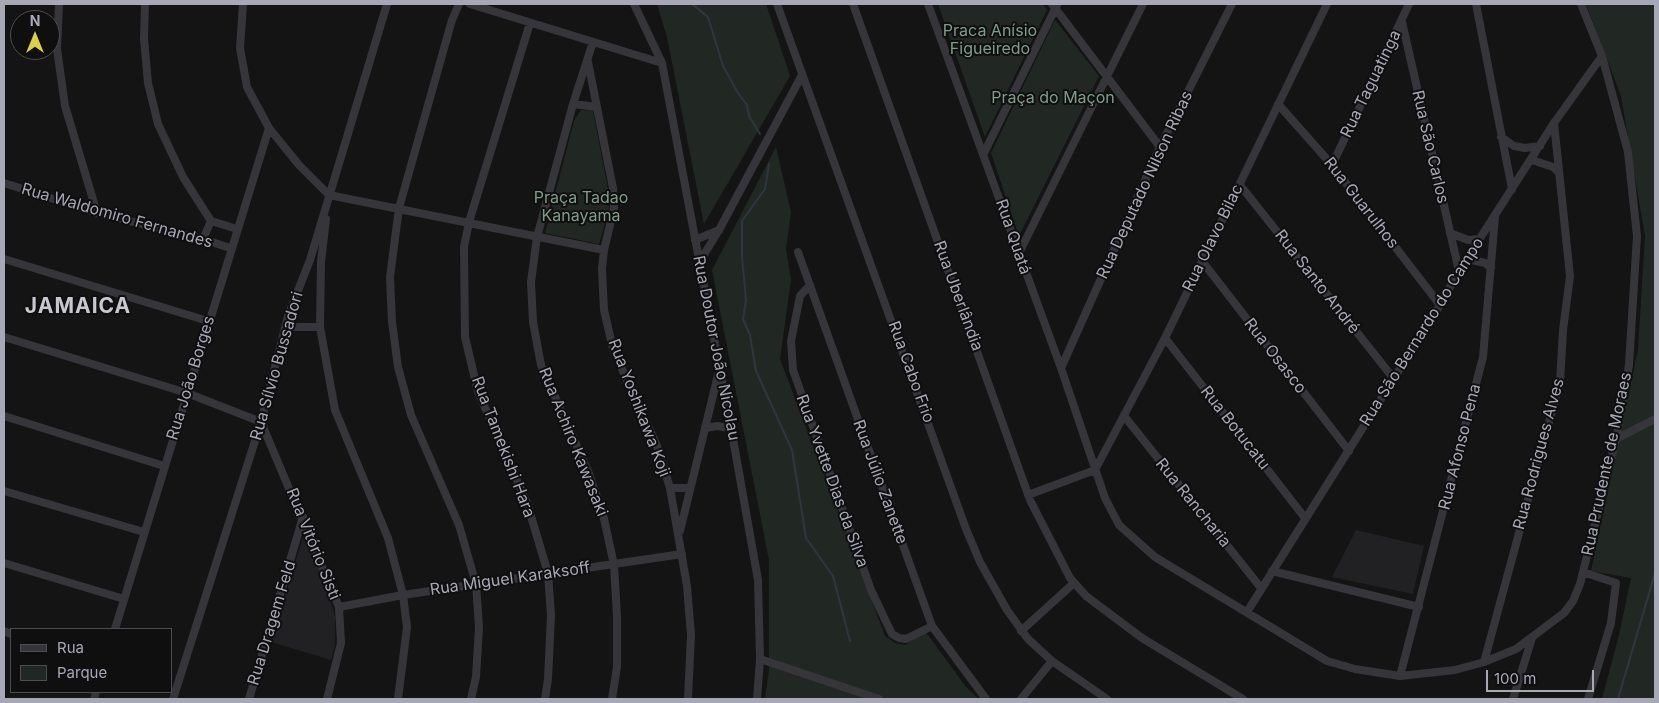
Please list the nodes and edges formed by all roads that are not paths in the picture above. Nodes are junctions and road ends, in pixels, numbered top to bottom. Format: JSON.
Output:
{"nodes":[{"id":1,"x":59,"y":4,"type":"edge"},
{"id":2,"x":145,"y":4,"type":"edge"},
{"id":3,"x":243,"y":4,"type":"edge"},
{"id":4,"x":387,"y":4,"type":"edge"},
{"id":5,"x":459,"y":4,"type":"edge"},
{"id":6,"x":470,"y":4,"type":"edge"},
{"id":7,"x":634,"y":4,"type":"edge"},
{"id":8,"x":776,"y":4,"type":"edge"},
{"id":9,"x":853,"y":4,"type":"edge"},
{"id":10,"x":928,"y":4,"type":"edge"},
{"id":11,"x":1143,"y":4,"type":"edge"},
{"id":12,"x":1232,"y":4,"type":"edge"},
{"id":13,"x":1327,"y":4,"type":"edge"},
{"id":14,"x":1410,"y":4,"type":"edge"},
{"id":15,"x":1476,"y":4,"type":"edge"},
{"id":16,"x":1581,"y":4,"type":"edge"},
{"id":17,"x":1055,"y":5,"type":"edge"},
{"id":18,"x":530,"y":22,"type":"junction"},
{"id":19,"x":1402,"y":22,"type":"junction"},
{"id":20,"x":593,"y":42,"type":"junction"},
{"id":21,"x":1602,"y":56,"type":"junction"},
{"id":22,"x":588,"y":60,"type":"junction"},
{"id":23,"x":662,"y":63,"type":"junction"},
{"id":24,"x":802,"y":75,"type":"junction"},
{"id":25,"x":1106,"y":75,"type":"junction"},
{"id":26,"x":573,"y":104,"type":"junction"},
{"id":27,"x":1278,"y":104,"type":"junction"},
{"id":28,"x":597,"y":107,"type":"junction"},
{"id":29,"x":1554,"y":123,"type":"junction"},
{"id":30,"x":269,"y":128,"type":"junction"},
{"id":31,"x":1501,"y":137,"type":"junction"},
{"id":32,"x":1540,"y":146,"type":"junction"},
{"id":33,"x":1160,"y":147,"type":"junction"},
{"id":34,"x":984,"y":153,"type":"junction"},
{"id":35,"x":1532,"y":160,"type":"junction"},
{"id":36,"x":1332,"y":165,"type":"junction"},
{"id":37,"x":1559,"y":173,"type":"junction"},
{"id":38,"x":4,"y":183,"type":"edge"},
{"id":39,"x":1240,"y":185,"type":"junction"},
{"id":40,"x":1512,"y":189,"type":"junction"},
{"id":41,"x":329,"y":195,"type":"junction"},
{"id":42,"x":400,"y":208,"type":"junction"},
{"id":43,"x":97,"y":212,"type":"junction"},
{"id":44,"x":1496,"y":214,"type":"junction"},
{"id":45,"x":211,"y":220,"type":"junction"},
{"id":46,"x":469,"y":222,"type":"junction"},
{"id":47,"x":237,"y":229,"type":"junction"},
{"id":48,"x":719,"y":230,"type":"junction"},
{"id":49,"x":1450,"y":233,"type":"junction"},
{"id":50,"x":537,"y":237,"type":"junction"},
{"id":51,"x":203,"y":239,"type":"junction"},
{"id":52,"x":695,"y":240,"type":"junction"},
{"id":53,"x":1479,"y":240,"type":"junction"},
{"id":54,"x":230,"y":248,"type":"junction"},
{"id":55,"x":604,"y":250,"type":"junction"},
{"id":56,"x":798,"y":252,"type":"dead end"},
{"id":57,"x":1018,"y":255,"type":"junction"},
{"id":58,"x":4,"y":259,"type":"edge"},
{"id":59,"x":1467,"y":259,"type":"junction"},
{"id":60,"x":310,"y":260,"type":"junction"},
{"id":61,"x":700,"y":261,"type":"junction"},
{"id":62,"x":1202,"y":261,"type":"junction"},
{"id":63,"x":321,"y":262,"type":"junction"},
{"id":64,"x":1491,"y":268,"type":"junction"},
{"id":65,"x":1459,"y":271,"type":"junction"},
{"id":66,"x":810,"y":285,"type":"junction"},
{"id":67,"x":1440,"y":305,"type":"junction"},
{"id":68,"x":208,"y":321,"type":"junction"},
{"id":69,"x":286,"y":327,"type":"junction"},
{"id":70,"x":320,"y":328,"type":"junction"},
{"id":71,"x":4,"y":337,"type":"edge"},
{"id":72,"x":1165,"y":338,"type":"junction"},
{"id":73,"x":1061,"y":368,"type":"junction"},
{"id":74,"x":719,"y":372,"type":"junction"},
{"id":75,"x":1394,"y":379,"type":"junction"},
{"id":76,"x":186,"y":393,"type":"junction"},
{"id":77,"x":4,"y":416,"type":"edge"},
{"id":78,"x":1125,"y":417,"type":"junction"},
{"id":79,"x":1655,"y":420,"type":"edge"},
{"id":80,"x":261,"y":422,"type":"junction"},
{"id":81,"x":705,"y":428,"type":"junction"},
{"id":82,"x":730,"y":428,"type":"junction"},
{"id":83,"x":1616,"y":439,"type":"junction"},
{"id":84,"x":1348,"y":450,"type":"junction"},
{"id":85,"x":164,"y":466,"type":"junction"},
{"id":86,"x":1095,"y":470,"type":"junction"},
{"id":87,"x":670,"y":488,"type":"junction"},
{"id":88,"x":690,"y":488,"type":"junction"},
{"id":89,"x":4,"y":491,"type":"edge"},
{"id":90,"x":1028,"y":495,"type":"junction"},
{"id":91,"x":303,"y":517,"type":"junction"},
{"id":92,"x":1305,"y":518,"type":"junction"},
{"id":93,"x":144,"y":532,"type":"junction"},
{"id":94,"x":679,"y":536,"type":"junction"},
{"id":95,"x":682,"y":554,"type":"junction"},
{"id":96,"x":4,"y":563,"type":"edge"},
{"id":97,"x":614,"y":565,"type":"junction"},
{"id":98,"x":1272,"y":571,"type":"junction"},
{"id":99,"x":548,"y":572,"type":"junction"},
{"id":100,"x":1583,"y":572,"type":"junction"},
{"id":101,"x":1074,"y":583,"type":"junction"},
{"id":102,"x":476,"y":584,"type":"junction"},
{"id":103,"x":1261,"y":588,"type":"junction"},
{"id":104,"x":403,"y":595,"type":"junction"},
{"id":105,"x":124,"y":599,"type":"junction"},
{"id":106,"x":339,"y":606,"type":"junction"},
{"id":107,"x":1419,"y":607,"type":"junction"},
{"id":108,"x":1247,"y":612,"type":"junction"},
{"id":109,"x":932,"y":626,"type":"junction"},
{"id":110,"x":115,"y":628,"type":"edge"},
{"id":111,"x":1021,"y":631,"type":"junction"},
{"id":112,"x":1532,"y":638,"type":"junction"},
{"id":113,"x":760,"y":659,"type":"junction"},
{"id":114,"x":1052,"y":661,"type":"junction"},
{"id":115,"x":1484,"y":662,"type":"junction"},
{"id":116,"x":1400,"y":676,"type":"junction"},
{"id":117,"x":175,"y":683,"type":"edge"},
{"id":118,"x":978,"y":696,"type":"edge"},
{"id":119,"x":173,"y":699,"type":"edge"},
{"id":120,"x":249,"y":699,"type":"edge"},
{"id":121,"x":327,"y":699,"type":"edge"},
{"id":122,"x":398,"y":699,"type":"edge"},
{"id":123,"x":471,"y":699,"type":"edge"},
{"id":124,"x":545,"y":699,"type":"edge"},
{"id":125,"x":612,"y":699,"type":"edge"},
{"id":126,"x":688,"y":699,"type":"edge"},
{"id":127,"x":757,"y":699,"type":"edge"},
{"id":128,"x":879,"y":699,"type":"edge"},
{"id":129,"x":986,"y":699,"type":"edge"},
{"id":130,"x":1021,"y":699,"type":"edge"},
{"id":131,"x":1107,"y":699,"type":"edge"},
{"id":132,"x":1243,"y":699,"type":"edge"},
{"id":133,"x":1513,"y":699,"type":"edge"},
{"id":134,"x":1588,"y":699,"type":"edge"}],
"edges":[{"from":1,"to":43,"type":"street"},
{"from":2,"to":45,"type":"street"},
{"from":3,"to":30,"type":"street"},
{"from":4,"to":41,"type":"street","name":"Rua Sílvio Bussadori"},
{"from":5,"to":42,"type":"street"},
{"from":6,"to":18,"type":"street"},
{"from":7,"to":23,"type":"street","name":"Rua Doutor João Nicolau"},
{"from":8,"to":24,"type":"street","name":"Rua Cabo Frio"},
{"from":9,"to":90,"type":"street","name":"Rua Uberlândia"},
{"from":10,"to":34,"type":"street","name":"Rua Quatá"},
{"from":11,"to":25,"type":"street"},
{"from":12,"to":33,"type":"street","name":"Rua Deputado Nilson Ribas"},
{"from":13,"to":27,"type":"street","name":"Rua Olavo Bilac"},
{"from":14,"to":19,"type":"street","name":"Rua Taguatinga"},
{"from":15,"to":31,"type":"street"},
{"from":16,"to":21,"type":"street","name":"Rua Prudente de Moraes"},
{"from":17,"to":25,"type":"street"},
{"from":17,"to":34,"type":"street"},
{"from":18,"to":20,"type":"street"},
{"from":18,"to":46,"type":"street","name":"Rua Tamekishi Hara"},
{"from":19,"to":36,"type":"street","name":"Rua Taguatinga"},
{"from":19,"to":49,"type":"street","name":"Rua São Carlos"},
{"from":20,"to":22,"type":"street","name":"Rua Achiro Kawasaki"},
{"from":20,"to":23,"type":"street"},
{"from":21,"to":29,"type":"street","name":"Rua São Bernardo do Campo"},
{"from":21,"to":83,"type":"street","name":"Rua Prudente de Moraes"},
{"from":22,"to":26,"type":"street","name":"Rua Achiro Kawasaki"},
{"from":22,"to":28,"type":"street","name":"Rua Yoshikawa Koji"},
{"from":23,"to":52,"type":"street","name":"Rua Doutor João Nicolau"},
{"from":24,"to":48,"type":"street"},
{"from":24,"to":111,"type":"street","name":"Rua Cabo Frio"},
{"from":25,"to":33,"type":"street"},
{"from":25,"to":57,"type":"street"},
{"from":26,"to":28,"type":"street"},
{"from":26,"to":50,"type":"street","name":"Rua Achiro Kawasaki"},
{"from":27,"to":36,"type":"street","name":"Rua Guarulhos"},
{"from":27,"to":39,"type":"street","name":"Rua Olavo Bilac"},
{"from":28,"to":55,"type":"street","name":"Rua Yoshikawa Koji"},
{"from":29,"to":32,"type":"street","name":"Rua São Bernardo do Campo"},
{"from":29,"to":37,"type":"street","name":"Rua Rodrigues Alves"},
{"from":30,"to":41,"type":"street"},
{"from":30,"to":47,"type":"street","name":"Rua João Borges"},
{"from":31,"to":32,"type":"street"},
{"from":31,"to":40,"type":"street"},
{"from":32,"to":35,"type":"street","name":"Rua São Bernardo do Campo"},
{"from":33,"to":73,"type":"street","name":"Rua Deputado Nilson Ribas"},
{"from":34,"to":57,"type":"street","name":"Rua Quatá"},
{"from":35,"to":37,"type":"street"},
{"from":35,"to":40,"type":"street","name":"Rua São Bernardo do Campo"},
{"from":36,"to":67,"type":"street","name":"Rua Guarulhos"},
{"from":37,"to":115,"type":"street","name":"Rua Rodrigues Alves"},
{"from":38,"to":43,"type":"street","name":"Rua Waldomiro Fernandes"},
{"from":39,"to":62,"type":"street","name":"Rua Olavo Bilac"},
{"from":39,"to":75,"type":"street","name":"Rua Santo André"},
{"from":40,"to":44,"type":"street","name":"Rua São Bernardo do Campo"},
{"from":41,"to":42,"type":"street"},
{"from":41,"to":60,"type":"street","name":"Rua Sílvio Bussadori"},
{"from":41,"to":63,"type":"street"},
{"from":42,"to":46,"type":"street"},
{"from":42,"to":102,"type":"street"},
{"from":43,"to":51,"type":"street","name":"Rua Waldomiro Fernandes"},
{"from":44,"to":53,"type":"street","name":"Rua São Bernardo do Campo"},
{"from":44,"to":64,"type":"street","name":"Rua Afonso Pena"},
{"from":45,"to":47,"type":"street"},
{"from":45,"to":51,"type":"street"},
{"from":46,"to":50,"type":"street"},
{"from":46,"to":99,"type":"street","name":"Rua Tamekishi Hara"},
{"from":47,"to":54,"type":"street","name":"Rua João Borges"},
{"from":48,"to":52,"type":"street"},
{"from":48,"to":61,"type":"street"},
{"from":49,"to":53,"type":"street"},
{"from":49,"to":65,"type":"street","name":"Rua São Carlos"},
{"from":50,"to":55,"type":"street"},
{"from":50,"to":97,"type":"street","name":"Rua Achiro Kawasaki"},
{"from":51,"to":54,"type":"street","name":"Rua Waldomiro Fernandes"},
{"from":52,"to":61,"type":"street","name":"Rua Doutor João Nicolau"},
{"from":53,"to":59,"type":"street","name":"Rua São Bernardo do Campo"},
{"from":54,"to":68,"type":"street","name":"Rua João Borges"},
{"from":55,"to":87,"type":"street","name":"Rua Yoshikawa Koji"},
{"from":56,"to":66,"type":"street","name":"Rua Júlio Zanette"},
{"from":57,"to":73,"type":"street","name":"Rua Quatá"},
{"from":58,"to":68,"type":"street"},
{"from":59,"to":64,"type":"street"},
{"from":59,"to":65,"type":"street","name":"Rua São Bernardo do Campo"},
{"from":60,"to":63,"type":"street"},
{"from":60,"to":69,"type":"street","name":"Rua Sílvio Bussadori"},
{"from":61,"to":74,"type":"street","name":"Rua Doutor João Nicolau"},
{"from":62,"to":72,"type":"street","name":"Rua Olavo Bilac"},
{"from":62,"to":84,"type":"street","name":"Rua Osasco"},
{"from":63,"to":70,"type":"street"},
{"from":64,"to":107,"type":"street","name":"Rua Afonso Pena"},
{"from":65,"to":67,"type":"street","name":"Rua São Bernardo do Campo"},
{"from":66,"to":109,"type":"street","name":"Rua Júlio Zanette"},
{"from":66,"to":109,"type":"street","name":"Rua Yvette Dias da Silva"},
{"from":67,"to":75,"type":"street","name":"Rua São Bernardo do Campo"},
{"from":68,"to":76,"type":"street","name":"Rua João Borges"},
{"from":69,"to":70,"type":"street"},
{"from":69,"to":80,"type":"street","name":"Rua Sílvio Bussadori"},
{"from":70,"to":104,"type":"street"},
{"from":71,"to":76,"type":"street"},
{"from":72,"to":78,"type":"street","name":"Rua Olavo Bilac"},
{"from":72,"to":92,"type":"street","name":"Rua Botucatu"},
{"from":73,"to":86,"type":"street","name":"Rua Quatá"},
{"from":74,"to":81,"type":"street"},
{"from":74,"to":82,"type":"street","name":"Rua Doutor João Nicolau"},
{"from":75,"to":84,"type":"street","name":"Rua São Bernardo do Campo"},
{"from":76,"to":80,"type":"street"},
{"from":76,"to":85,"type":"street","name":"Rua João Borges"},
{"from":77,"to":85,"type":"street"},
{"from":78,"to":86,"type":"street","name":"Rua Olavo Bilac"},
{"from":78,"to":103,"type":"street","name":"Rua Rancharia"},
{"from":79,"to":83,"type":"street"},
{"from":80,"to":91,"type":"street","name":"Rua Vitório Sisti"},
{"from":80,"to":117,"type":"street","name":"Rua Sílvio Bussadori"},
{"from":81,"to":82,"type":"street"},
{"from":81,"to":88,"type":"street"},
{"from":82,"to":113,"type":"street","name":"Rua Doutor João Nicolau"},
{"from":83,"to":100,"type":"street","name":"Rua Prudente de Moraes"},
{"from":84,"to":92,"type":"street","name":"Rua São Bernardo do Campo"},
{"from":85,"to":93,"type":"street","name":"Rua João Borges"},
{"from":86,"to":90,"type":"street"},
{"from":86,"to":108,"type":"street","name":"Rua Quatá"},
{"from":87,"to":88,"type":"street"},
{"from":87,"to":94,"type":"street","name":"Rua Yoshikawa Koji"},
{"from":88,"to":94,"type":"street"},
{"from":89,"to":93,"type":"street"},
{"from":90,"to":101,"type":"street","name":"Rua Uberlândia"},
{"from":91,"to":106,"type":"street","name":"Rua Vitório Sisti"},
{"from":91,"to":120,"type":"street","name":"Rua Dragem Feld"},
{"from":92,"to":98,"type":"street","name":"Rua São Bernardo do Campo"},
{"from":93,"to":105,"type":"street","name":"Rua João Borges"},
{"from":94,"to":95,"type":"street","name":"Rua Yoshikawa Koji"},
{"from":95,"to":97,"type":"street","name":"Rua Miguel Karaksoff"},
{"from":95,"to":126,"type":"street","name":"Rua Yoshikawa Koji"},
{"from":96,"to":105,"type":"street"},
{"from":97,"to":99,"type":"street","name":"Rua Miguel Karaksoff"},
{"from":97,"to":125,"type":"street","name":"Rua Achiro Kawasaki"},
{"from":98,"to":103,"type":"street","name":"Rua São Bernardo do Campo"},
{"from":98,"to":107,"type":"street"},
{"from":99,"to":102,"type":"street","name":"Rua Miguel Karaksoff"},
{"from":99,"to":124,"type":"street","name":"Rua Tamekishi Hara"},
{"from":100,"to":112,"type":"street","name":"Rua Prudente de Moraes"},
{"from":100,"to":134,"type":"street"},
{"from":101,"to":111,"type":"street"},
{"from":101,"to":132,"type":"street","name":"Rua Uberlândia"},
{"from":102,"to":104,"type":"street","name":"Rua Miguel Karaksoff"},
{"from":102,"to":123,"type":"street"},
{"from":103,"to":108,"type":"street","name":"Rua São Bernardo do Campo"},
{"from":104,"to":106,"type":"street","name":"Rua Miguel Karaksoff"},
{"from":104,"to":122,"type":"street"},
{"from":105,"to":110,"type":"street","name":"Rua João Borges"},
{"from":106,"to":121,"type":"street","name":"Rua Vitório Sisti"},
{"from":107,"to":116,"type":"street","name":"Rua Afonso Pena"},
{"from":108,"to":116,"type":"street","name":"Rua Quatá"},
{"from":109,"to":118,"type":"street","name":"Rua Júlio Zanette"},
{"from":111,"to":114,"type":"street","name":"Rua Cabo Frio"},
{"from":112,"to":115,"type":"street","name":"Rua Prudente de Moraes"},
{"from":112,"to":133,"type":"street"},
{"from":113,"to":127,"type":"street","name":"Rua Doutor João Nicolau"},
{"from":113,"to":128,"type":"street"},
{"from":114,"to":130,"type":"street"},
{"from":114,"to":131,"type":"street","name":"Rua Cabo Frio"},
{"from":115,"to":116,"type":"street","name":"Rua Prudente de Moraes"},
{"from":117,"to":119,"type":"street","name":"Rua Sílvio Bussadori"},
{"from":118,"to":129,"type":"street","name":"Rua Júlio Zanette"}]}
